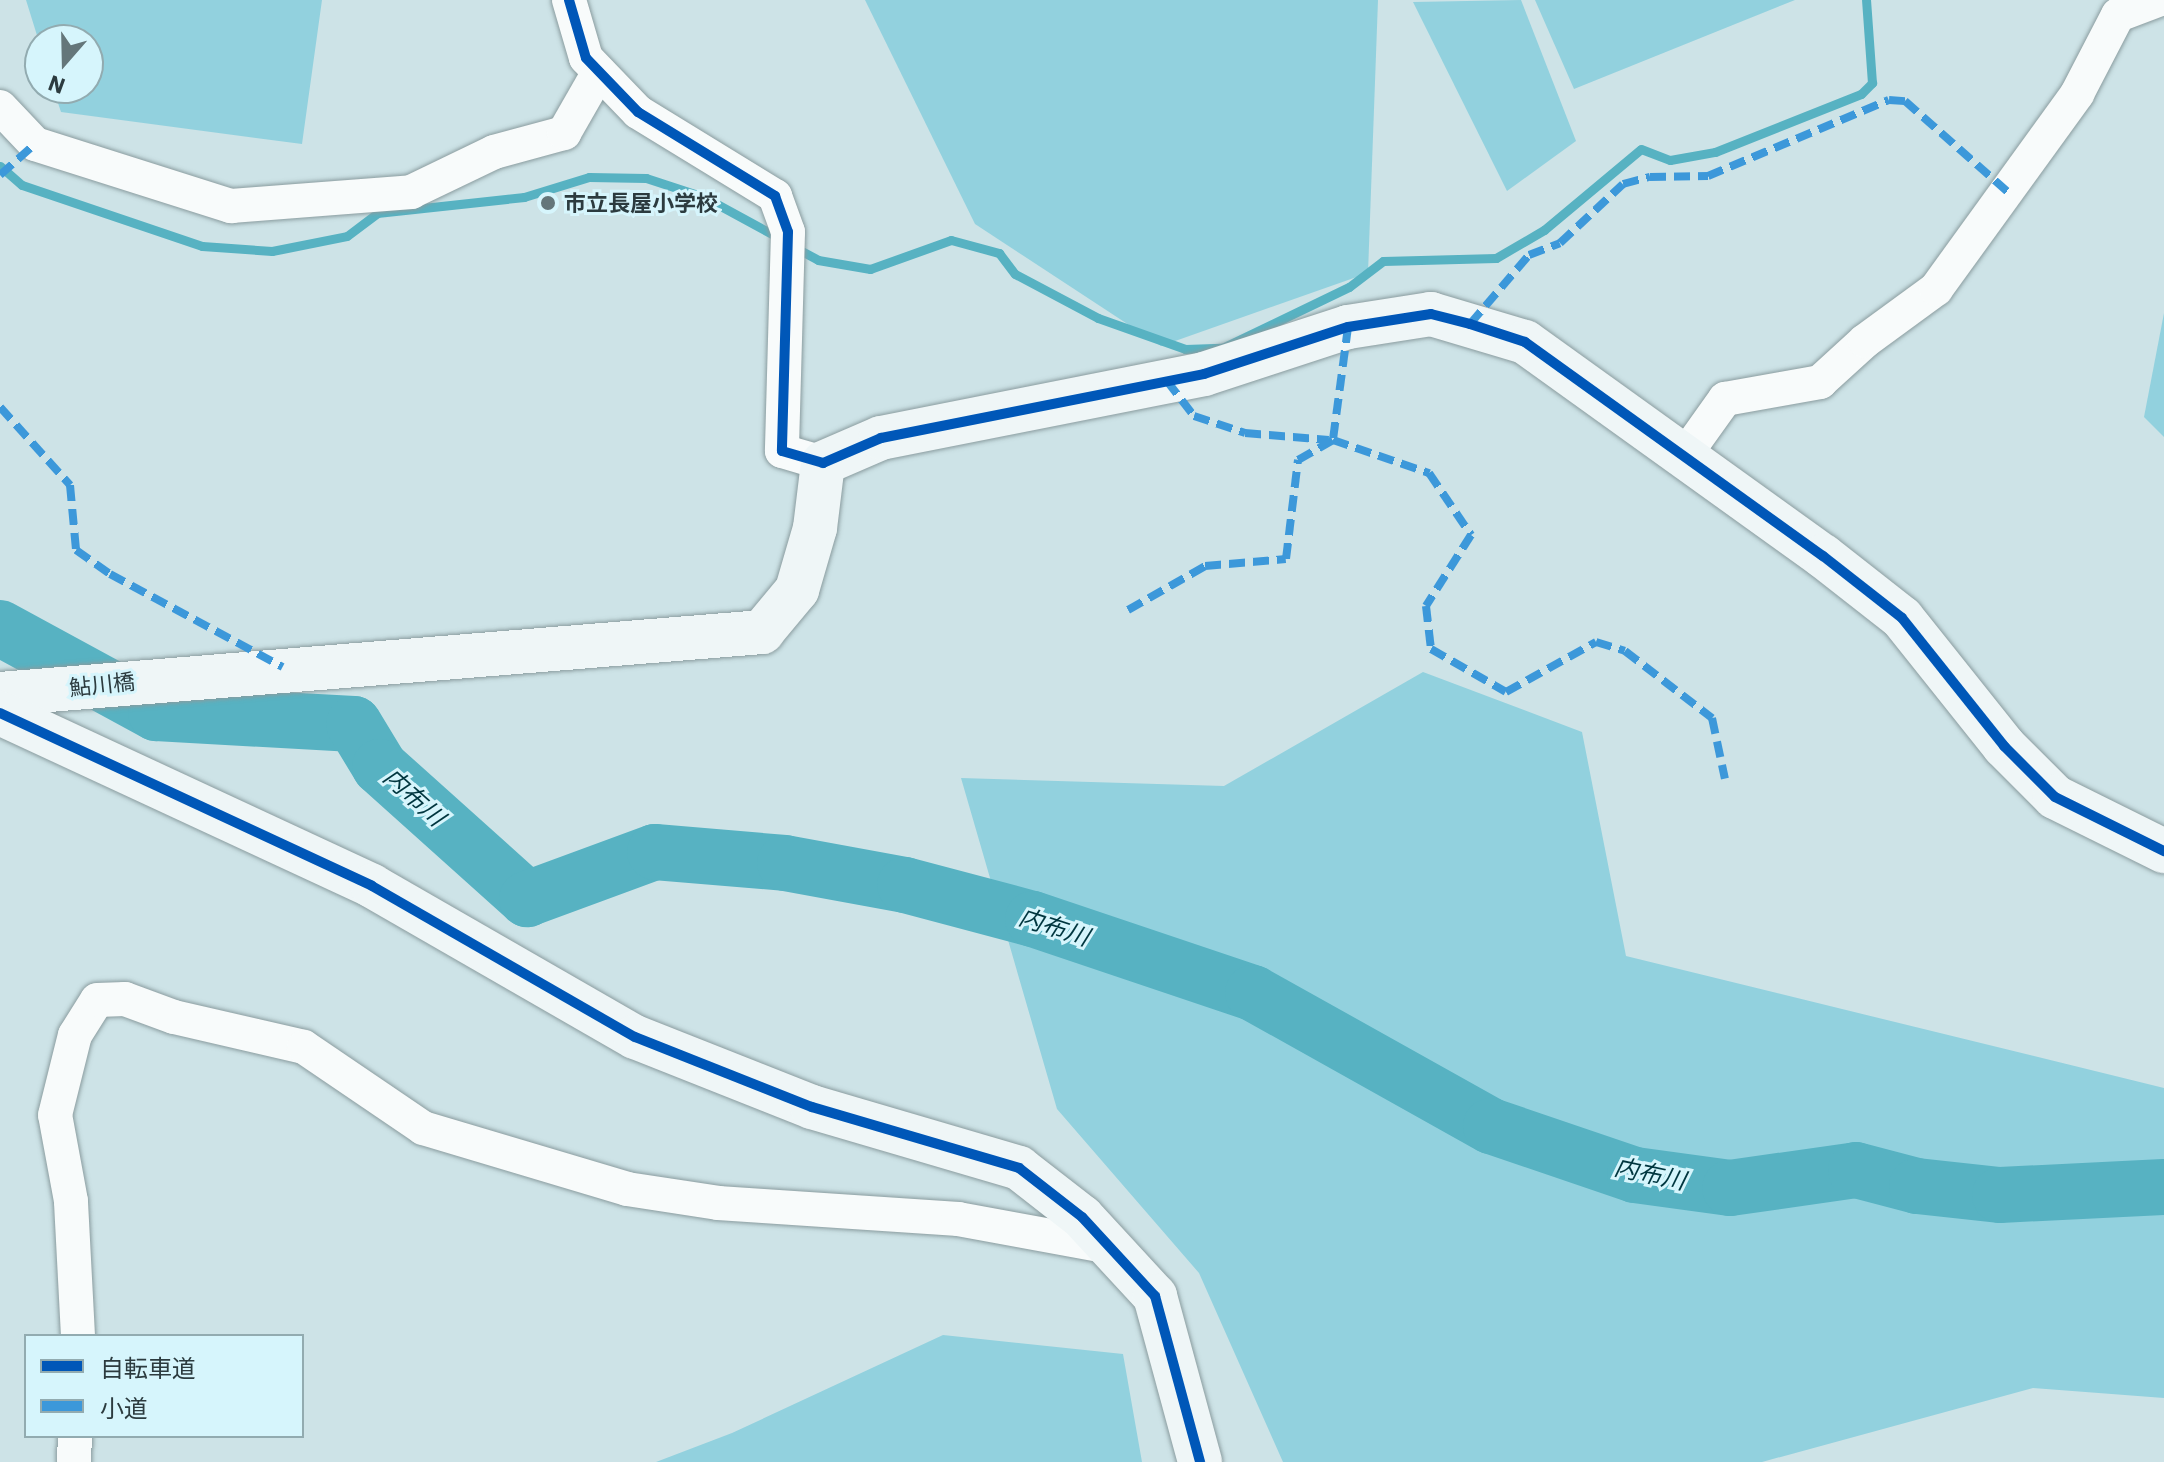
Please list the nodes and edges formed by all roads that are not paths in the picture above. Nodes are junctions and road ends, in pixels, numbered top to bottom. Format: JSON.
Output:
{"nodes":[{"id":1,"x":569,"y":0,"type":"edge"},
{"id":2,"x":2158,"y":0,"type":"edge"},
{"id":3,"x":599,"y":72,"type":"junction"},
{"id":4,"x":0,"y":107,"type":"edge"},
{"id":5,"x":1685,"y":455,"type":"junction"},
{"id":6,"x":823,"y":463,"type":"junction"},
{"id":7,"x":0,"y":694,"type":"edge"},
{"id":8,"x":0,"y":713,"type":"edge"},
{"id":9,"x":2164,"y":851,"type":"edge"},
{"id":10,"x":1110,"y":1247,"type":"junction"},
{"id":11,"x":78,"y":1334,"type":"edge"},
{"id":12,"x":75,"y":1438,"type":"edge"},
{"id":13,"x":74,"y":1462,"type":"edge"},
{"id":14,"x":1200,"y":1462,"type":"edge"}],
"edges":[{"from":1,"to":3,"type":"street"},
{"from":2,"to":5,"type":"street"},
{"from":3,"to":4,"type":"street"},
{"from":3,"to":6,"type":"street"},
{"from":5,"to":6,"type":"street"},
{"from":5,"to":9,"type":"street"},
{"from":6,"to":7,"type":"street","name":"鮎川橋"},
{"from":8,"to":10,"type":"street"},
{"from":10,"to":11,"type":"street"},
{"from":10,"to":14,"type":"street"},
{"from":12,"to":13,"type":"street"}]}
